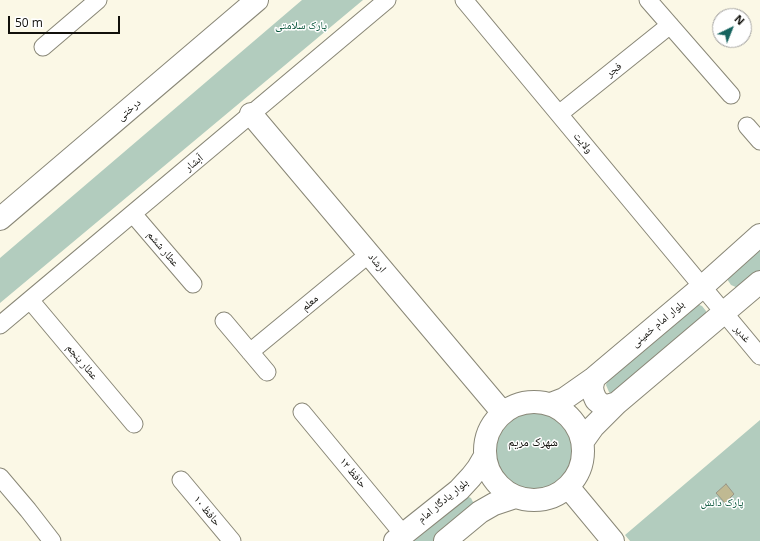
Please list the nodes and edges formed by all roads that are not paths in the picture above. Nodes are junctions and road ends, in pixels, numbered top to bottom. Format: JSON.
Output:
{"nodes":[{"id":1,"x":98,"y":0,"type":"edge"},
{"id":2,"x":257,"y":0,"type":"edge"},
{"id":3,"x":387,"y":0,"type":"edge"},
{"id":4,"x":464,"y":0,"type":"edge"},
{"id":5,"x":648,"y":0,"type":"edge"},
{"id":6,"x":670,"y":25,"type":"junction"},
{"id":7,"x":43,"y":47,"type":"dead end"},
{"id":8,"x":731,"y":95,"type":"dead end"},
{"id":9,"x":252,"y":114,"type":"junction"},
{"id":10,"x":559,"y":114,"type":"junction"},
{"id":11,"x":748,"y":126,"type":"dead end"},
{"id":12,"x":760,"y":141,"type":"edge"},
{"id":13,"x":133,"y":214,"type":"junction"},
{"id":14,"x":0,"y":219,"type":"edge"},
{"id":15,"x":760,"y":235,"type":"edge"},
{"id":16,"x":369,"y":254,"type":"junction"},
{"id":17,"x":760,"y":282,"type":"edge"},
{"id":18,"x":193,"y":284,"type":"dead end"},
{"id":19,"x":702,"y":287,"type":"junction"},
{"id":20,"x":30,"y":300,"type":"junction"},
{"id":21,"x":724,"y":313,"type":"junction"},
{"id":22,"x":224,"y":321,"type":"dead end"},
{"id":23,"x":0,"y":325,"type":"edge"},
{"id":24,"x":250,"y":352,"type":"junction"},
{"id":25,"x":760,"y":356,"type":"edge"},
{"id":26,"x":267,"y":372,"type":"dead end"},
{"id":27,"x":594,"y":378,"type":"junction"},
{"id":28,"x":617,"y":403,"type":"junction"},
{"id":29,"x":551,"y":404,"type":"junction"},
{"id":30,"x":302,"y":412,"type":"dead end"},
{"id":31,"x":503,"y":413,"type":"junction"},
{"id":32,"x":134,"y":424,"type":"dead end"},
{"id":33,"x":583,"y":441,"type":"junction"},
{"id":34,"x":485,"y":456,"type":"junction"},
{"id":35,"x":0,"y":477,"type":"edge"},
{"id":36,"x":181,"y":480,"type":"dead end"},
{"id":37,"x":569,"y":488,"type":"junction"},
{"id":38,"x":459,"y":490,"type":"junction"},
{"id":39,"x":515,"y":497,"type":"junction"},
{"id":40,"x":480,"y":512,"type":"junction"},
{"id":41,"x":399,"y":537,"type":"edge"},
{"id":42,"x":52,"y":541,"type":"edge"},
{"id":43,"x":232,"y":541,"type":"edge"},
{"id":44,"x":445,"y":541,"type":"edge"},
{"id":45,"x":613,"y":541,"type":"edge"}],
"edges":[{"from":1,"to":7,"type":"street"},
{"from":2,"to":14,"type":"street","name":"درختی"},
{"from":3,"to":9,"type":"street","name":"آبشار"},
{"from":4,"to":10,"type":"street","name":"ولایت"},
{"from":5,"to":6,"type":"street"},
{"from":6,"to":8,"type":"street"},
{"from":6,"to":10,"type":"street","name":"فجر"},
{"from":9,"to":13,"type":"street","name":"آبشار"},
{"from":9,"to":16,"type":"street","name":"ارشاد"},
{"from":10,"to":19,"type":"street","name":"ولایت"},
{"from":11,"to":12,"type":"street"},
{"from":13,"to":18,"type":"street","name":"عطار ششم"},
{"from":13,"to":20,"type":"street","name":"آبشار"},
{"from":15,"to":19,"type":"street","name":"بلوار امام خمینی"},
{"from":16,"to":24,"type":"street","name":"معلم"},
{"from":16,"to":31,"type":"street","name":"ارشاد"},
{"from":17,"to":21,"type":"street"},
{"from":19,"to":21,"type":"street","name":"ولایت"},
{"from":19,"to":27,"type":"street","name":"بلوار امام خمینی"},
{"from":20,"to":23,"type":"street","name":"آبشار"},
{"from":20,"to":32,"type":"street","name":"عطار پنجم"},
{"from":21,"to":25,"type":"street","name":"غدیر"},
{"from":21,"to":28,"type":"street"},
{"from":22,"to":24,"type":"street"},
{"from":24,"to":26,"type":"street"},
{"from":27,"to":28,"type":"street"},
{"from":27,"to":29,"type":"street","name":"بلوار امام خمینی"},
{"from":28,"to":33,"type":"street"},
{"from":29,"to":31,"type":"street"},
{"from":29,"to":33,"type":"street"},
{"from":30,"to":41,"type":"street","name":"حافظ ۱۲"},
{"from":31,"to":34,"type":"street"},
{"from":33,"to":37,"type":"street"},
{"from":34,"to":38,"type":"street","name":"بلوار یادگار امام"},
{"from":34,"to":39,"type":"street"},
{"from":35,"to":42,"type":"street"},
{"from":36,"to":43,"type":"street","name":"حافظ ۱۰"},
{"from":37,"to":39,"type":"street"},
{"from":37,"to":45,"type":"street"},
{"from":38,"to":40,"type":"street"},
{"from":38,"to":41,"type":"street","name":"بلوار یادگار امام"},
{"from":39,"to":40,"type":"street"},
{"from":40,"to":44,"type":"street"}]}
